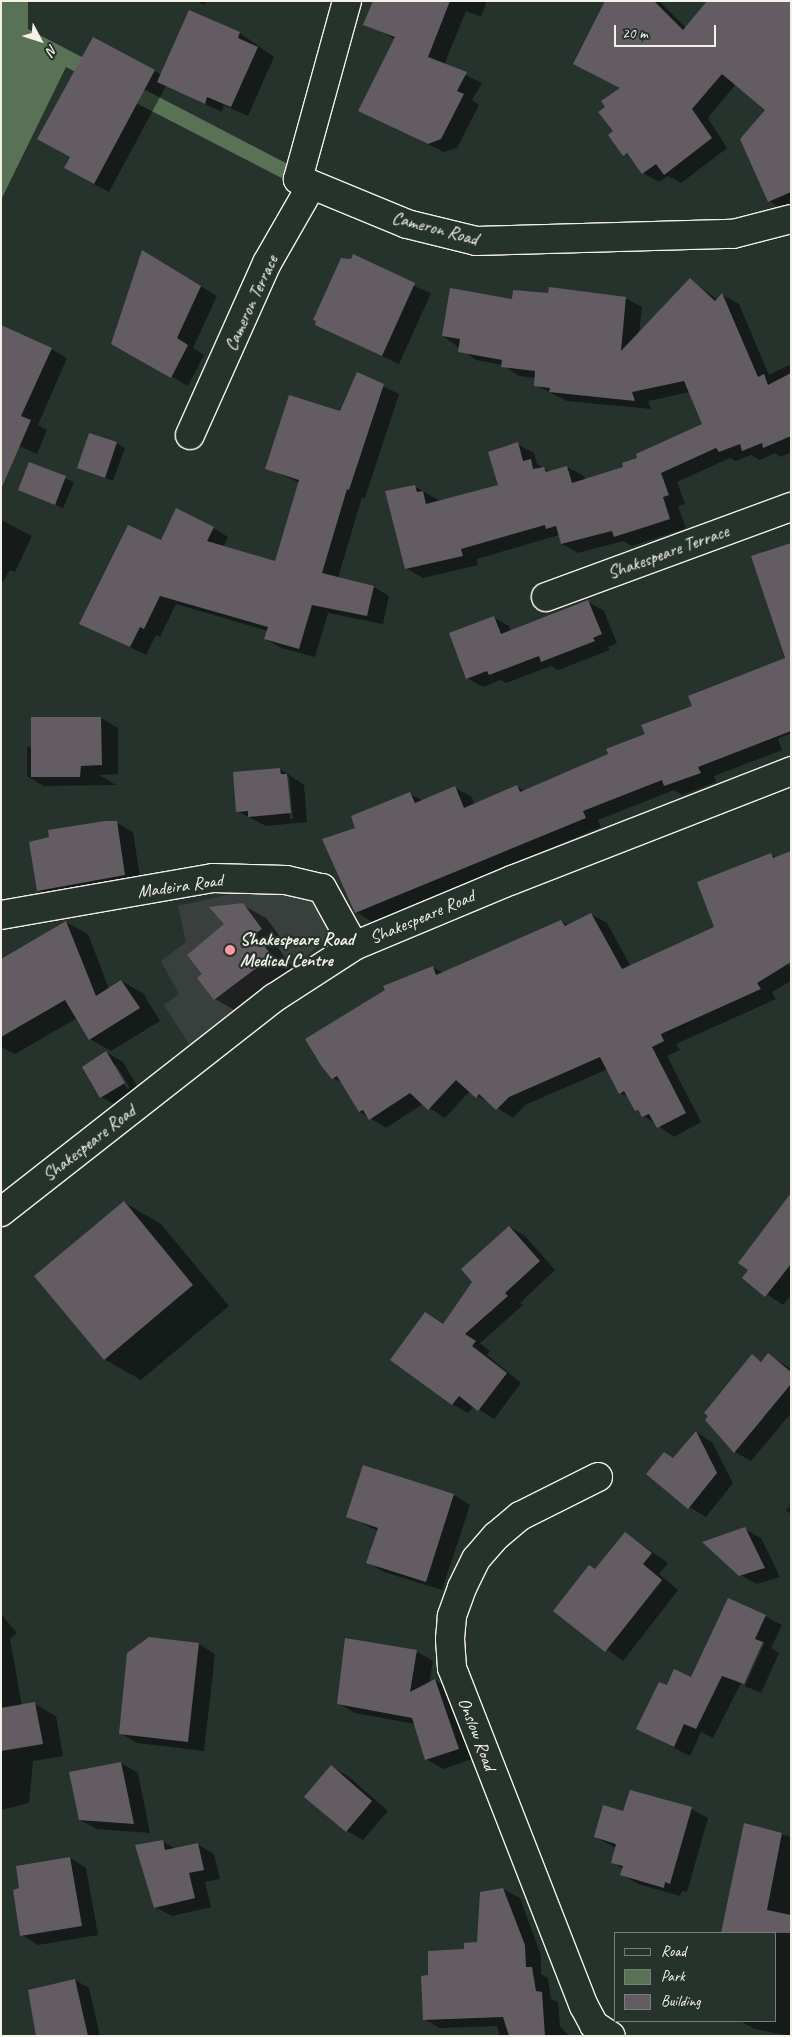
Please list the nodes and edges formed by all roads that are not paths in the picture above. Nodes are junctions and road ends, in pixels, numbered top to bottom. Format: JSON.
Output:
{"nodes":[{"id":1,"x":347,"y":1,"type":"edge"},
{"id":2,"x":298,"y":179,"type":"junction"},
{"id":3,"x":791,"y":219,"type":"edge"},
{"id":4,"x":190,"y":435,"type":"dead end"},
{"id":5,"x":791,"y":507,"type":"edge"},
{"id":6,"x":546,"y":598,"type":"dead end"},
{"id":7,"x":791,"y":771,"type":"edge"},
{"id":8,"x":1,"y":915,"type":"edge"},
{"id":9,"x":354,"y":946,"type":"junction"},
{"id":10,"x":1,"y":1212,"type":"edge"},
{"id":11,"x":598,"y":1477,"type":"dead end"},
{"id":12,"x":611,"y":2036,"type":"edge"}],
"edges":[{"from":1,"to":2,"type":"street"},
{"from":2,"to":3,"type":"street","name":"Cameron Road"},
{"from":2,"to":4,"type":"street","name":"Cameron Terrace"},
{"from":5,"to":6,"type":"street","name":"Shakespeare Terrace"},
{"from":7,"to":9,"type":"street","name":"Shakespeare Road"},
{"from":8,"to":9,"type":"street","name":"Madeira Road"},
{"from":9,"to":10,"type":"street","name":"Shakespeare Road"},
{"from":11,"to":12,"type":"street","name":"Onslow Road"}]}
